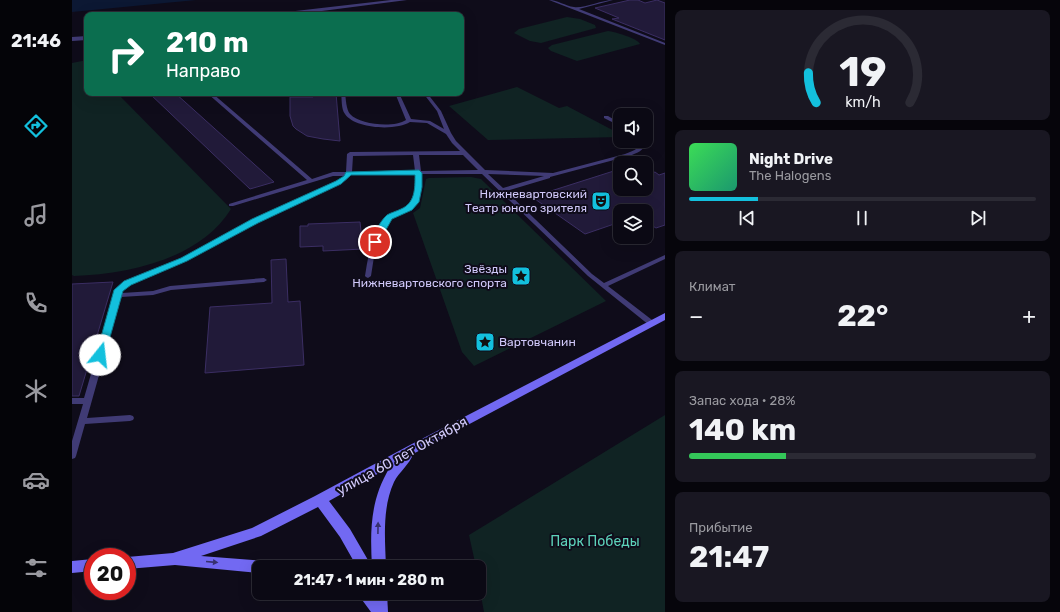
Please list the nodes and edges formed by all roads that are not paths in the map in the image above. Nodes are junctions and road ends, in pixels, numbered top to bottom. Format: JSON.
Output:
{"nodes":[{"id":1,"x":404,"y":0,"type":"edge"},
{"id":2,"x":551,"y":0,"type":"edge"},
{"id":3,"x":611,"y":0,"type":"edge"},
{"id":4,"x":575,"y":9,"type":"junction"},
{"id":5,"x":303,"y":12,"type":"edge"},
{"id":6,"x":84,"y":38,"type":"edge"},
{"id":7,"x":72,"y":39,"type":"edge"},
{"id":8,"x":665,"y":44,"type":"edge"},
{"id":9,"x":212,"y":96,"type":"edge"},
{"id":10,"x":343,"y":96,"type":"edge"},
{"id":11,"x":398,"y":96,"type":"edge"},
{"id":12,"x":427,"y":96,"type":"edge"},
{"id":13,"x":606,"y":117,"type":"dead end"},
{"id":14,"x":409,"y":120,"type":"junction"},
{"id":15,"x":613,"y":121,"type":"edge"},
{"id":16,"x":448,"y":133,"type":"junction"},
{"id":17,"x":640,"y":148,"type":"edge"},
{"id":18,"x":464,"y":153,"type":"junction"},
{"id":19,"x":416,"y":154,"type":"junction"},
{"id":20,"x":483,"y":172,"type":"junction"},
{"id":21,"x":349,"y":173,"type":"junction"},
{"id":22,"x":419,"y":173,"type":"junction"},
{"id":23,"x":554,"y":175,"type":"junction"},
{"id":24,"x":310,"y":180,"type":"junction"},
{"id":25,"x":502,"y":190,"type":"junction"},
{"id":26,"x":231,"y":205,"type":"dead end"},
{"id":27,"x":665,"y":257,"type":"edge"},
{"id":28,"x":368,"y":276,"type":"dead end"},
{"id":29,"x":264,"y":280,"type":"dead end"},
{"id":30,"x":603,"y":286,"type":"junction"},
{"id":31,"x":117,"y":295,"type":"junction"},
{"id":32,"x":665,"y":316,"type":"edge"},
{"id":33,"x":652,"y":323,"type":"junction"},
{"id":34,"x":88,"y":401,"type":"junction"},
{"id":35,"x":72,"y":402,"type":"edge"},
{"id":36,"x":130,"y":418,"type":"dead end"},
{"id":37,"x":82,"y":421,"type":"junction"},
{"id":38,"x":414,"y":448,"type":"junction"},
{"id":39,"x":72,"y":456,"type":"edge"},
{"id":40,"x":320,"y":500,"type":"junction"},
{"id":41,"x":173,"y":559,"type":"junction"},
{"id":42,"x":361,"y":560,"type":"edge"},
{"id":43,"x":379,"y":560,"type":"edge"},
{"id":44,"x":136,"y":562,"type":"edge"},
{"id":45,"x":84,"y":566,"type":"edge"},
{"id":46,"x":252,"y":566,"type":"edge"},
{"id":47,"x":72,"y":567,"type":"edge"},
{"id":48,"x":371,"y":600,"type":"edge"},
{"id":49,"x":376,"y":600,"type":"edge"},
{"id":50,"x":380,"y":600,"type":"edge"},
{"id":51,"x":380,"y":612,"type":"edge"}],
"edges":[{"from":1,"to":5,"type":"street"},
{"from":2,"to":4,"type":"lane"},
{"from":3,"to":4,"type":"lane"},
{"from":4,"to":8,"type":"lane"},
{"from":6,"to":7,"type":"street"},
{"from":9,"to":24,"type":"lane"},
{"from":10,"to":14,"type":"lane"},
{"from":11,"to":14,"type":"lane"},
{"from":12,"to":16,"type":"lane"},
{"from":13,"to":15,"type":"lane"},
{"from":14,"to":16,"type":"lane"},
{"from":16,"to":18,"type":"lane"},
{"from":17,"to":23,"type":"lane"},
{"from":18,"to":19,"type":"lane"},
{"from":18,"to":20,"type":"lane"},
{"from":19,"to":21,"type":"lane"},
{"from":19,"to":22,"type":"lane"},
{"from":20,"to":22,"type":"lane"},
{"from":20,"to":23,"type":"lane"},
{"from":20,"to":25,"type":"lane"},
{"from":21,"to":22,"type":"lane"},
{"from":21,"to":24,"type":"lane"},
{"from":21,"to":31,"type":"lane"},
{"from":22,"to":28,"type":"lane"},
{"from":23,"to":25,"type":"lane"},
{"from":24,"to":26,"type":"lane"},
{"from":25,"to":30,"type":"lane"},
{"from":27,"to":30,"type":"lane"},
{"from":29,"to":31,"type":"lane"},
{"from":30,"to":33,"type":"lane"},
{"from":31,"to":34,"type":"lane"},
{"from":32,"to":33,"type":"main road","name":"улица 60 лет Октября"},
{"from":33,"to":38,"type":"main road","name":"улица 60 лет Октября"},
{"from":34,"to":35,"type":"lane"},
{"from":34,"to":37,"type":"lane"},
{"from":36,"to":37,"type":"lane"},
{"from":37,"to":39,"type":"lane"},
{"from":38,"to":40,"type":"main road","name":"улица 60 лет Октября"},
{"from":43,"to":38,"type":"main road","one_way":true},
{"from":40,"to":41,"type":"main road","name":"улица 60 лет Октября"},
{"from":40,"to":42,"type":"main road"},
{"from":41,"to":44,"type":"main road","name":"улица 60 лет Октября"},
{"from":41,"to":46,"type":"main road","one_way":true},
{"from":45,"to":47,"type":"main road"},
{"from":48,"to":51,"type":"main road"},
{"from":49,"to":51,"type":"main road"},
{"from":50,"to":51,"type":"main road"}]}
